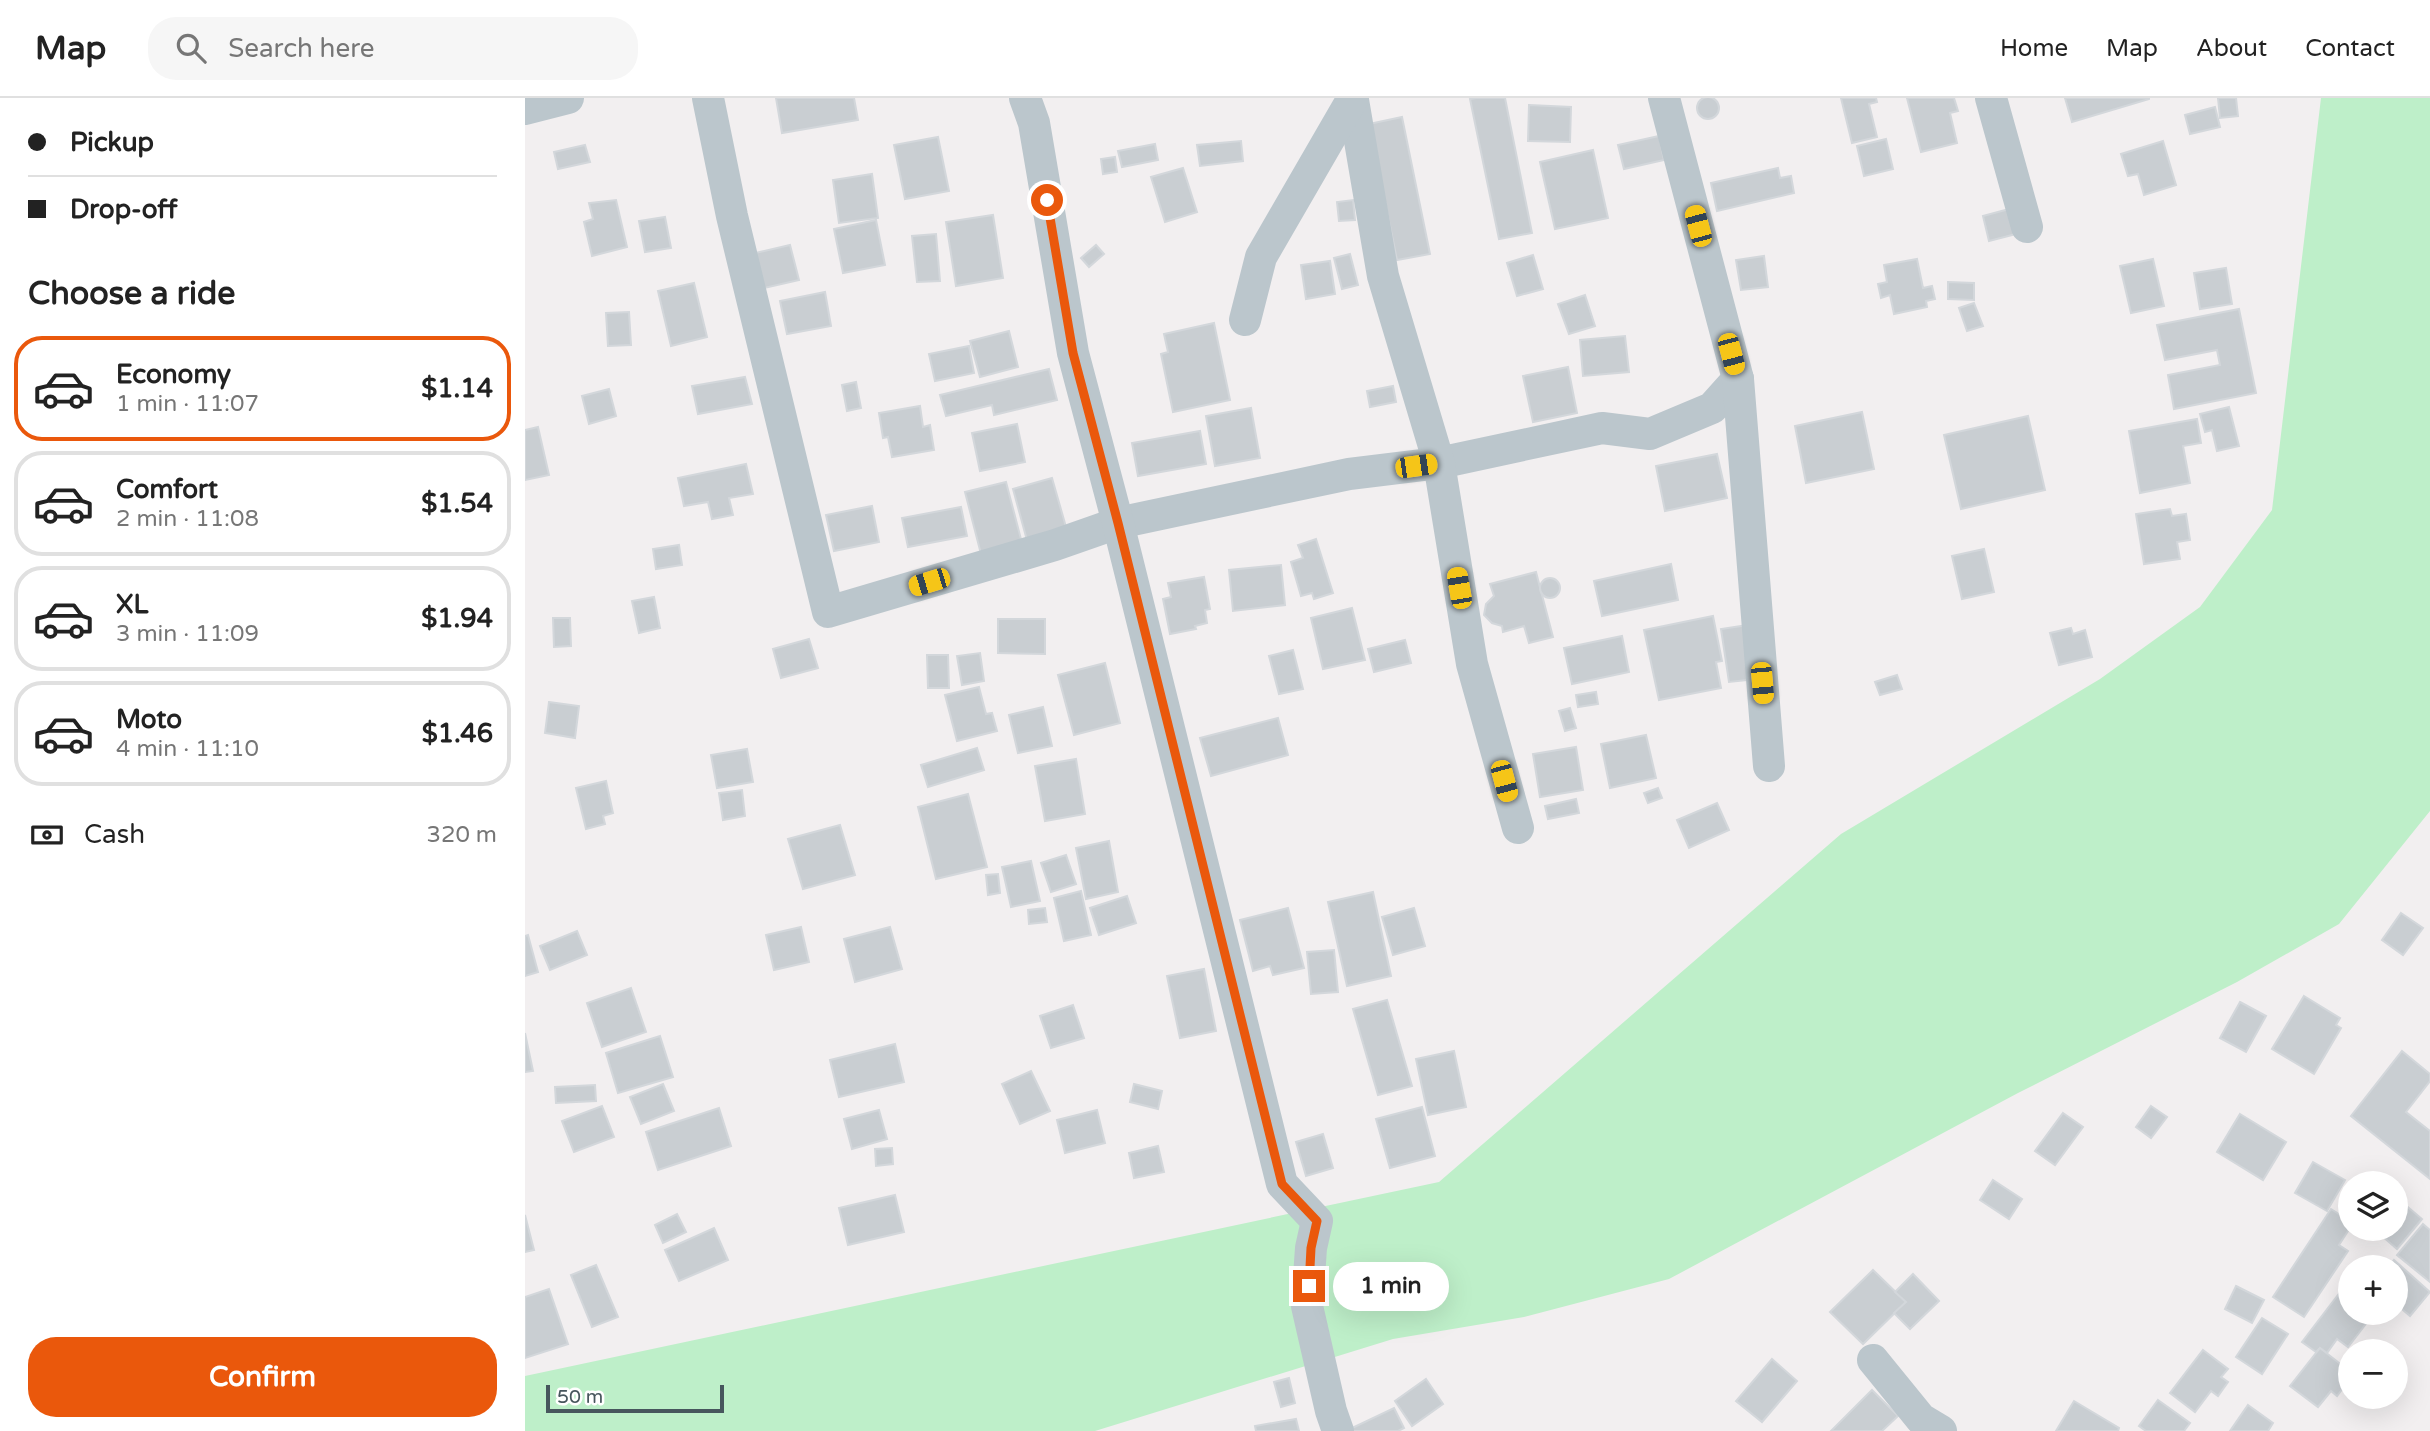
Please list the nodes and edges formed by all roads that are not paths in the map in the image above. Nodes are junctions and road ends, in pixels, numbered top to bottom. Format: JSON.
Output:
{"nodes":[{"id":1,"x":568,"y":98,"type":"edge"},
{"id":2,"x":708,"y":98,"type":"edge"},
{"id":3,"x":1025,"y":98,"type":"edge"},
{"id":4,"x":1664,"y":98,"type":"edge"},
{"id":5,"x":1990,"y":98,"type":"edge"},
{"id":6,"x":1353,"y":99,"type":"edge"},
{"id":7,"x":525,"y":109,"type":"edge"},
{"id":8,"x":2027,"y":227,"type":"dead end"},
{"id":9,"x":1245,"y":320,"type":"dead end"},
{"id":10,"x":1738,"y":379,"type":"junction"},
{"id":11,"x":1439,"y":463,"type":"junction"},
{"id":12,"x":1118,"y":523,"type":"junction"},
{"id":13,"x":1769,"y":766,"type":"dead end"},
{"id":14,"x":1518,"y":828,"type":"dead end"},
{"id":15,"x":1873,"y":1360,"type":"dead end"},
{"id":16,"x":1338,"y":1431,"type":"edge"},
{"id":17,"x":1941,"y":1431,"type":"edge"}],
"edges":[{"from":1,"to":7,"type":"street"},
{"from":2,"to":12,"type":"street"},
{"from":3,"to":12,"type":"street"},
{"from":4,"to":10,"type":"street"},
{"from":5,"to":8,"type":"street"},
{"from":6,"to":9,"type":"street"},
{"from":6,"to":11,"type":"street"},
{"from":10,"to":11,"type":"street"},
{"from":10,"to":13,"type":"street"},
{"from":11,"to":12,"type":"street"},
{"from":11,"to":14,"type":"street"},
{"from":12,"to":16,"type":"street"},
{"from":15,"to":17,"type":"street"}]}
